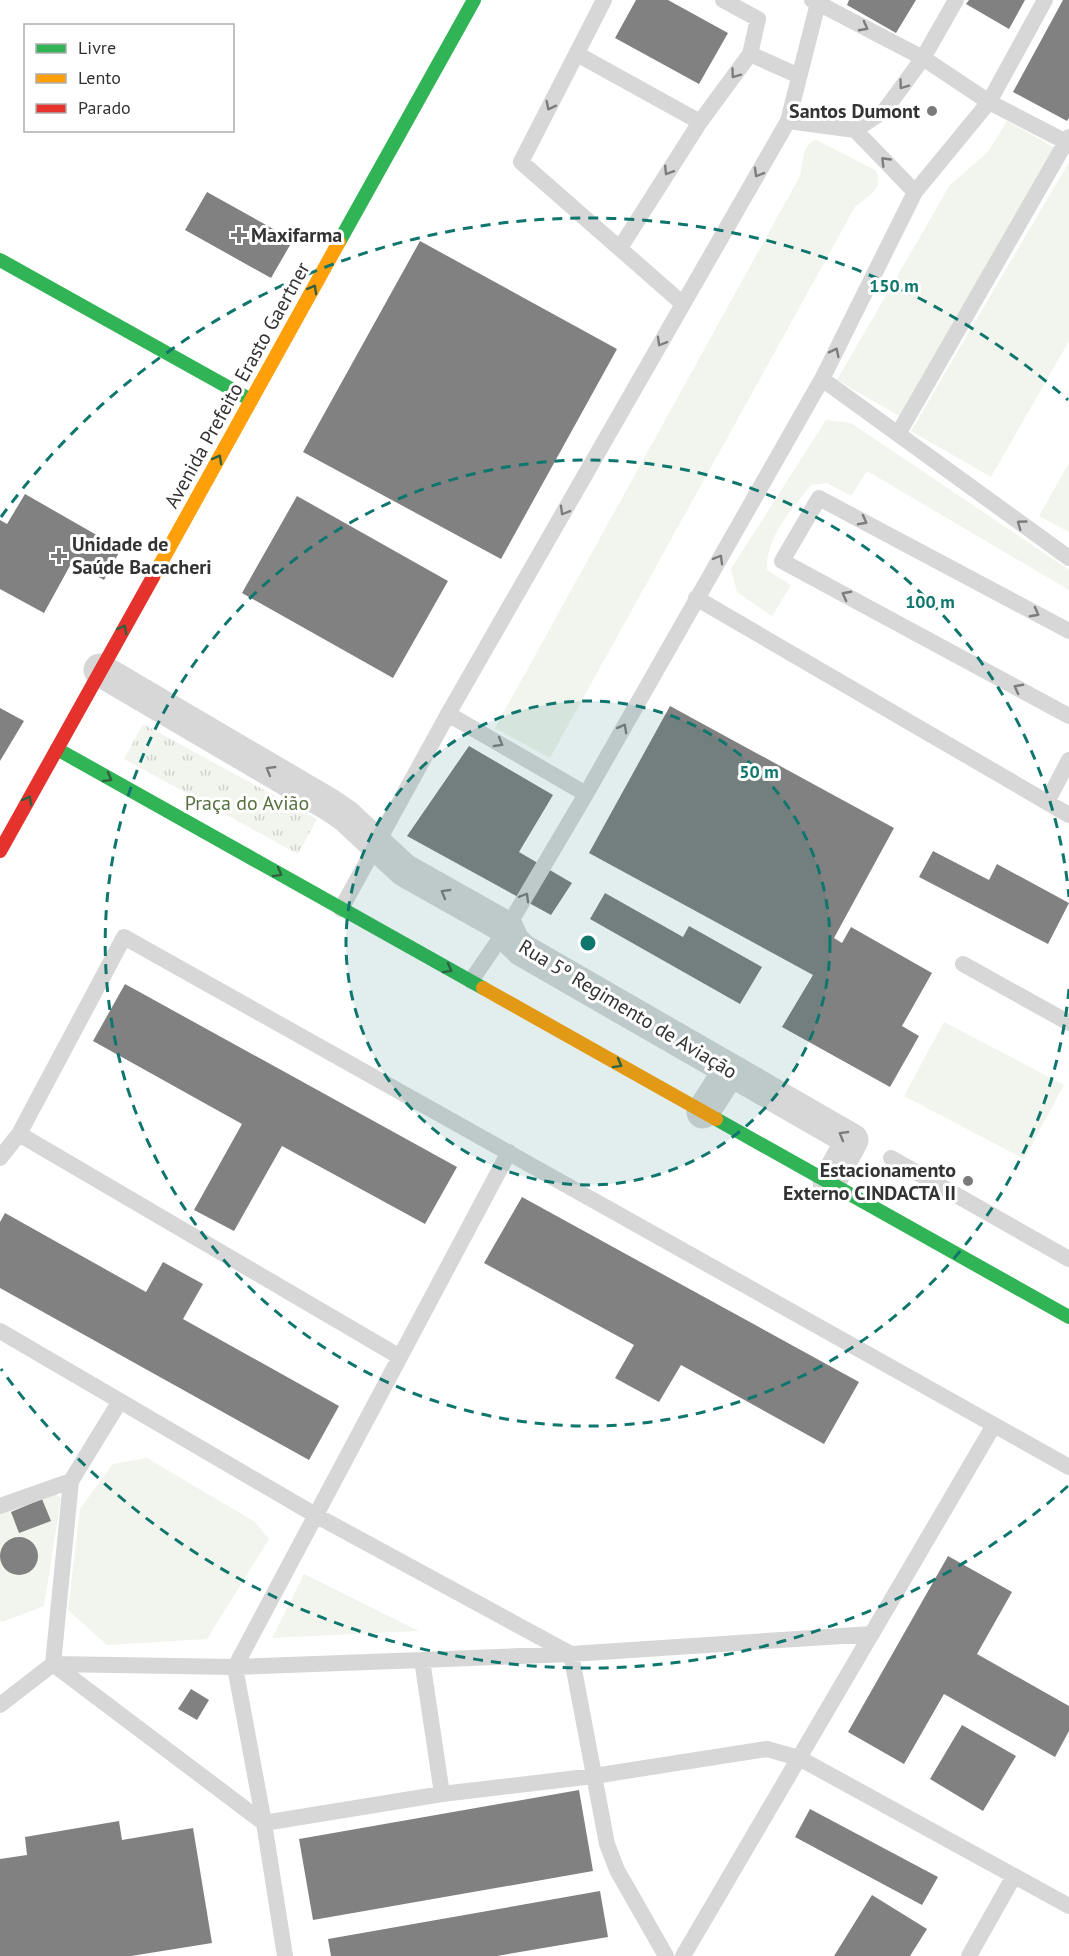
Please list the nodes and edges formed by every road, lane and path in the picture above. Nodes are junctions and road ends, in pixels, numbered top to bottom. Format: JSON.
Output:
{"nodes":[{"id":1,"x":474,"y":0,"type":"edge"},
{"id":2,"x":604,"y":0,"type":"edge"},
{"id":3,"x":723,"y":0,"type":"edge"},
{"id":4,"x":956,"y":0,"type":"edge"},
{"id":5,"x":1045,"y":0,"type":"edge"},
{"id":6,"x":815,"y":2,"type":"edge"},
{"id":7,"x":577,"y":54,"type":"junction"},
{"id":8,"x":750,"y":54,"type":"junction"},
{"id":9,"x":923,"y":58,"type":"junction"},
{"id":10,"x":799,"y":76,"type":"junction"},
{"id":11,"x":989,"y":102,"type":"junction"},
{"id":12,"x":788,"y":121,"type":"junction"},
{"id":13,"x":700,"y":122,"type":"junction"},
{"id":14,"x":855,"y":130,"type":"junction"},
{"id":15,"x":1068,"y":139,"type":"edge"},
{"id":16,"x":915,"y":192,"type":"junction"},
{"id":17,"x":620,"y":248,"type":"junction"},
{"id":18,"x":0,"y":260,"type":"edge"},
{"id":19,"x":683,"y":304,"type":"junction"},
{"id":20,"x":822,"y":379,"type":"junction"},
{"id":21,"x":251,"y":400,"type":"junction"},
{"id":22,"x":898,"y":434,"type":"junction"},
{"id":23,"x":1069,"y":558,"type":"edge"},
{"id":24,"x":696,"y":598,"type":"junction"},
{"id":25,"x":1069,"y":632,"type":"edge"},
{"id":26,"x":100,"y":670,"type":"junction"},
{"id":27,"x":448,"y":714,"type":"junction"},
{"id":28,"x":1069,"y":716,"type":"edge"},
{"id":29,"x":57,"y":749,"type":"junction"},
{"id":30,"x":1069,"y":760,"type":"edge"},
{"id":31,"x":586,"y":794,"type":"junction"},
{"id":32,"x":1047,"y":802,"type":"junction"},
{"id":33,"x":1069,"y":815,"type":"edge"},
{"id":34,"x":376,"y":845,"type":"junction"},
{"id":35,"x":0,"y":851,"type":"edge"},
{"id":36,"x":341,"y":909,"type":"junction"},
{"id":37,"x":507,"y":928,"type":"junction"},
{"id":38,"x":963,"y":964,"type":"dead end"},
{"id":39,"x":471,"y":981,"type":"junction"},
{"id":40,"x":1069,"y":1023,"type":"edge"},
{"id":41,"x":730,"y":1070,"type":"junction"},
{"id":42,"x":703,"y":1112,"type":"junction"},
{"id":43,"x":19,"y":1134,"type":"junction"},
{"id":44,"x":509,"y":1152,"type":"junction"},
{"id":45,"x":0,"y":1158,"type":"edge"},
{"id":46,"x":891,"y":1158,"type":"dead end"},
{"id":47,"x":829,"y":1182,"type":"junction"},
{"id":48,"x":1069,"y":1259,"type":"edge"},
{"id":49,"x":1069,"y":1317,"type":"edge"},
{"id":50,"x":0,"y":1331,"type":"edge"},
{"id":51,"x":400,"y":1357,"type":"junction"},
{"id":52,"x":120,"y":1401,"type":"junction"},
{"id":53,"x":994,"y":1425,"type":"junction"},
{"id":54,"x":1069,"y":1467,"type":"edge"},
{"id":55,"x":71,"y":1480,"type":"junction"},
{"id":56,"x":0,"y":1506,"type":"edge"},
{"id":57,"x":317,"y":1516,"type":"junction"},
{"id":58,"x":872,"y":1634,"type":"junction"},
{"id":59,"x":571,"y":1654,"type":"junction"},
{"id":60,"x":422,"y":1660,"type":"junction"},
{"id":61,"x":53,"y":1665,"type":"junction"},
{"id":62,"x":235,"y":1666,"type":"junction"},
{"id":63,"x":0,"y":1705,"type":"edge"},
{"id":64,"x":799,"y":1758,"type":"junction"},
{"id":65,"x":594,"y":1776,"type":"junction"},
{"id":66,"x":442,"y":1794,"type":"junction"},
{"id":67,"x":264,"y":1823,"type":"junction"},
{"id":68,"x":1014,"y":1876,"type":"junction"},
{"id":69,"x":1069,"y":1906,"type":"edge"},
{"id":70,"x":285,"y":1956,"type":"edge"},
{"id":71,"x":666,"y":1956,"type":"edge"},
{"id":72,"x":683,"y":1956,"type":"edge"},
{"id":73,"x":969,"y":1956,"type":"edge"}],
"edges":[{"from":21,"to":1,"type":"street","name":"Avenida Prefeito Erasto Gaertner","one_way":true},
{"from":2,"to":7,"type":"lane"},
{"from":3,"to":8,"type":"lane"},
{"from":4,"to":9,"type":"lane"},
{"from":5,"to":11,"type":"lane"},
{"from":6,"to":9,"type":"lane","one_way":true},
{"from":6,"to":10,"type":"lane"},
{"from":7,"to":13,"type":"lane"},
{"from":7,"to":17,"type":"lane","one_way":true},
{"from":8,"to":10,"type":"lane"},
{"from":8,"to":13,"type":"lane","one_way":true},
{"from":9,"to":11,"type":"lane"},
{"from":9,"to":14,"type":"lane","one_way":true},
{"from":10,"to":12,"type":"lane"},
{"from":11,"to":15,"type":"lane"},
{"from":11,"to":16,"type":"lane"},
{"from":12,"to":14,"type":"lane"},
{"from":12,"to":19,"type":"lane","one_way":true},
{"from":13,"to":17,"type":"lane","one_way":true},
{"from":16,"to":14,"type":"lane","one_way":true},
{"from":15,"to":22,"type":"lane"},
{"from":20,"to":16,"type":"lane","one_way":true},
{"from":17,"to":19,"type":"lane"},
{"from":18,"to":21,"type":"street"},
{"from":19,"to":27,"type":"lane","one_way":true},
{"from":20,"to":22,"type":"lane"},
{"from":24,"to":20,"type":"lane","one_way":true},
{"from":26,"to":21,"type":"street","name":"Avenida Prefeito Erasto Gaertner","one_way":true},
{"from":23,"to":22,"type":"lane","one_way":true},
{"from":31,"to":24,"type":"lane","one_way":true},
{"from":24,"to":32,"type":"lane"},
{"from":28,"to":25,"type":"lane","one_way":true},
{"from":26,"to":29,"type":"street","name":"Avenida Prefeito Erasto Gaertner"},
{"from":34,"to":26,"type":"street","name":"Rua 5º Regimento de Aviação","one_way":true},
{"from":27,"to":31,"type":"lane","one_way":true},
{"from":27,"to":34,"type":"lane"},
{"from":35,"to":29,"type":"street","name":"Avenida Prefeito Erasto Gaertner","one_way":true},
{"from":29,"to":36,"type":"street","one_way":true},
{"from":30,"to":32,"type":"lane"},
{"from":37,"to":31,"type":"lane","one_way":true},
{"from":32,"to":33,"type":"lane"},
{"from":34,"to":36,"type":"lane"},
{"from":37,"to":34,"type":"street","name":"Rua 5º Regimento de Aviação","one_way":true},
{"from":36,"to":39,"type":"street","one_way":true},
{"from":37,"to":39,"type":"lane"},
{"from":37,"to":41,"type":"street","name":"Rua 5º Regimento de Aviação"},
{"from":38,"to":40,"type":"lane"},
{"from":39,"to":42,"type":"street","one_way":true},
{"from":41,"to":42,"type":"street"},
{"from":47,"to":41,"type":"street","name":"Rua 5º Regimento de Aviação","one_way":true},
{"from":42,"to":47,"type":"street"},
{"from":43,"to":44,"type":"lane"},
{"from":43,"to":45,"type":"lane"},
{"from":43,"to":51,"type":"lane"},
{"from":44,"to":51,"type":"lane"},
{"from":44,"to":53,"type":"lane"},
{"from":46,"to":48,"type":"lane"},
{"from":47,"to":49,"type":"street"},
{"from":50,"to":52,"type":"lane"},
{"from":51,"to":57,"type":"lane"},
{"from":52,"to":55,"type":"lane"},
{"from":52,"to":57,"type":"lane"},
{"from":53,"to":54,"type":"lane"},
{"from":53,"to":58,"type":"lane"},
{"from":55,"to":56,"type":"lane"},
{"from":55,"to":61,"type":"lane"},
{"from":57,"to":59,"type":"lane"},
{"from":57,"to":62,"type":"lane"},
{"from":58,"to":59,"type":"lane"},
{"from":58,"to":64,"type":"lane"},
{"from":59,"to":60,"type":"lane"},
{"from":59,"to":65,"type":"lane"},
{"from":60,"to":62,"type":"lane"},
{"from":60,"to":66,"type":"lane"},
{"from":61,"to":62,"type":"lane"},
{"from":61,"to":63,"type":"lane"},
{"from":61,"to":67,"type":"lane"},
{"from":62,"to":67,"type":"lane"},
{"from":64,"to":65,"type":"lane"},
{"from":64,"to":68,"type":"lane"},
{"from":64,"to":72,"type":"lane"},
{"from":65,"to":66,"type":"lane"},
{"from":65,"to":71,"type":"lane"},
{"from":66,"to":67,"type":"lane"},
{"from":67,"to":70,"type":"lane"},
{"from":68,"to":69,"type":"lane"},
{"from":68,"to":73,"type":"lane"}]}
